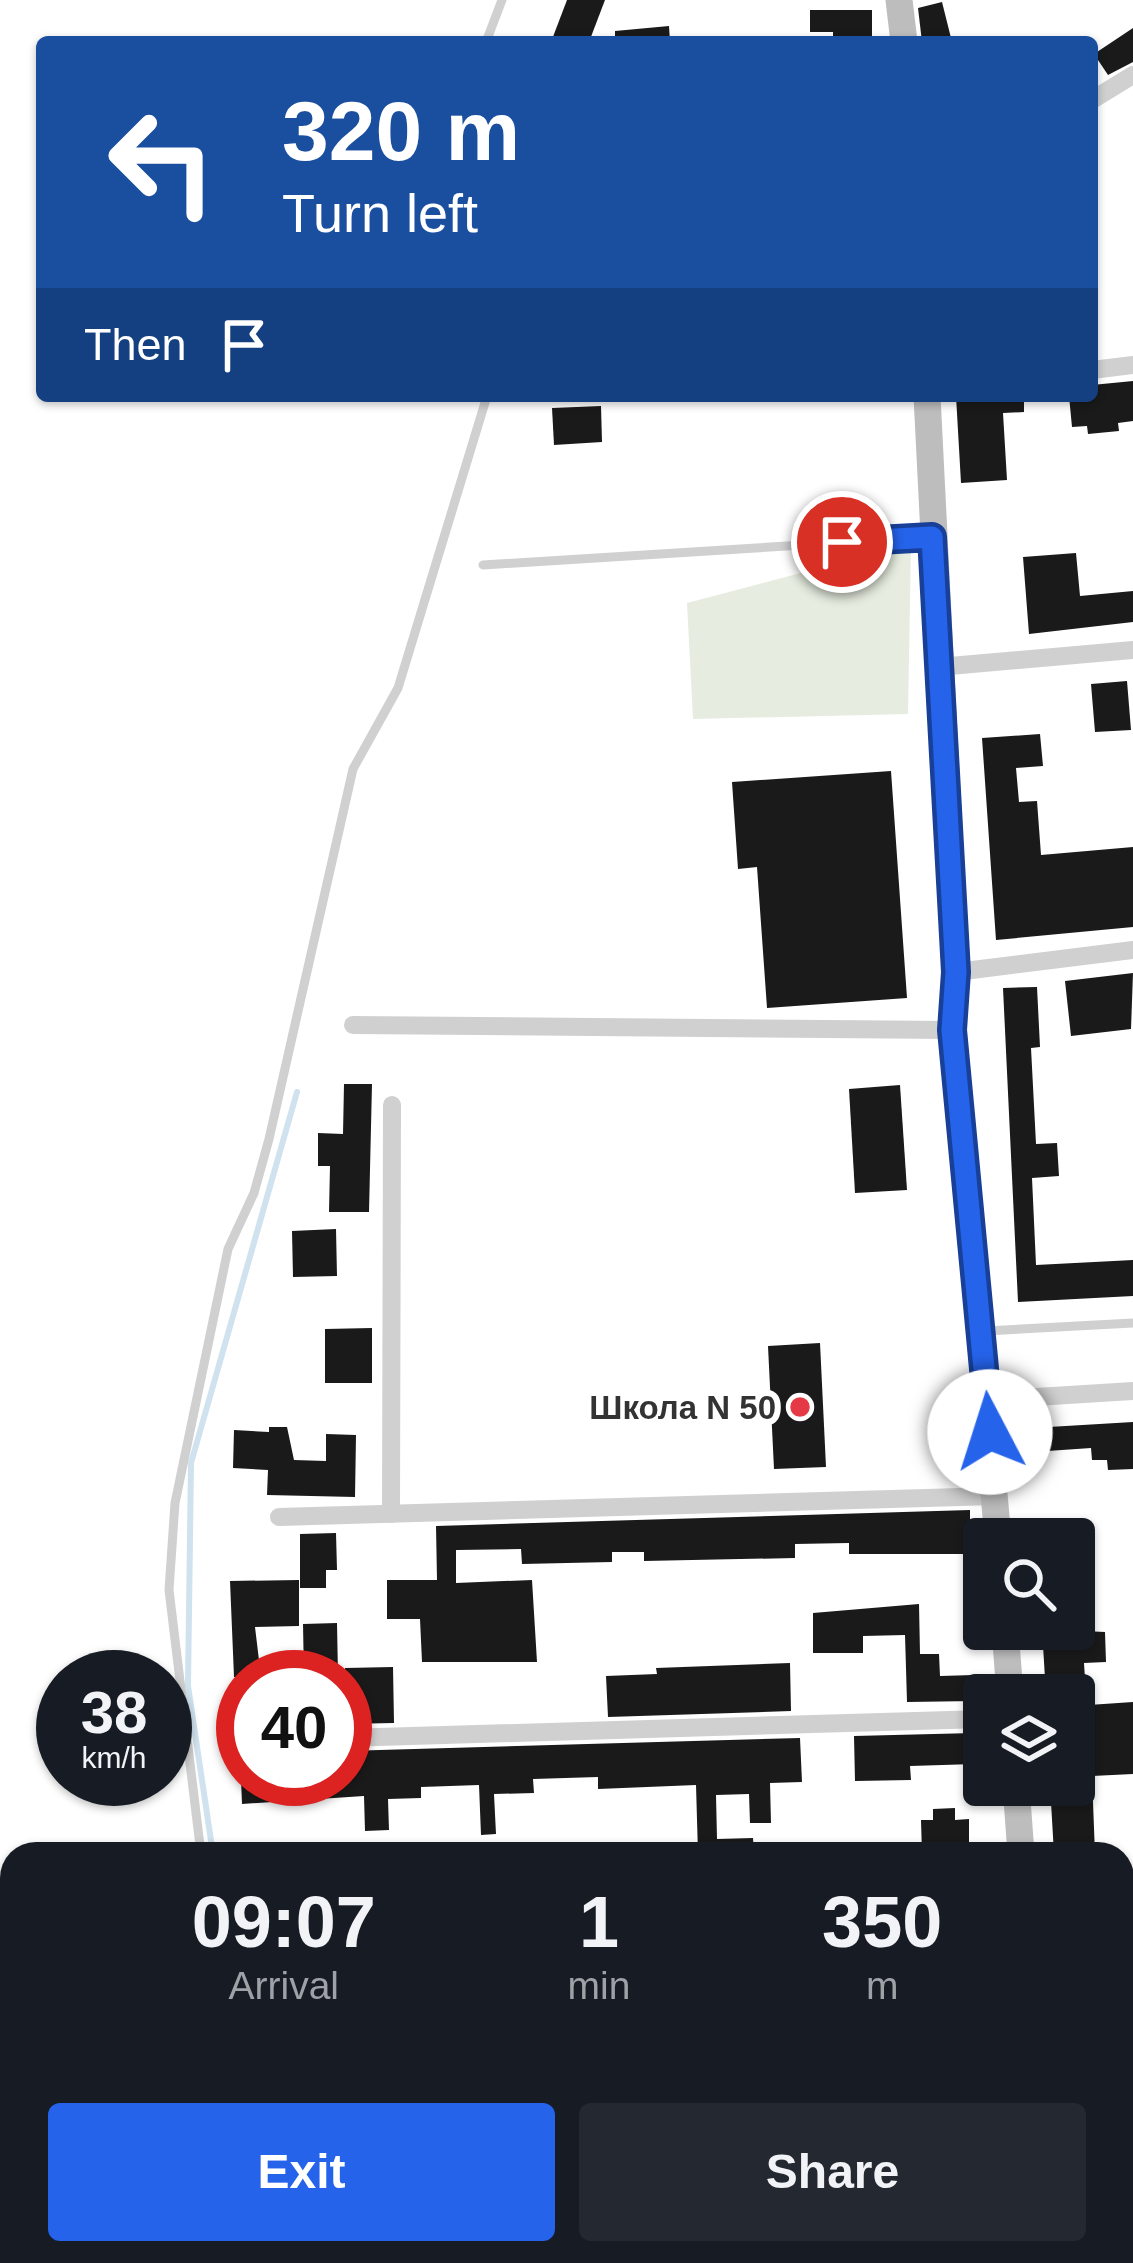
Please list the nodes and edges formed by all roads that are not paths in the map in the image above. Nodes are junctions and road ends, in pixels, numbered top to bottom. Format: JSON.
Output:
{"nodes":[{"id":1,"x":502,"y":0,"type":"edge"},
{"id":2,"x":899,"y":2,"type":"edge"},
{"id":3,"x":488,"y":36,"type":"edge"},
{"id":4,"x":903,"y":36,"type":"edge"},
{"id":5,"x":1133,"y":74,"type":"edge"},
{"id":6,"x":1098,"y":96,"type":"edge"},
{"id":7,"x":1133,"y":365,"type":"edge"},
{"id":8,"x":1098,"y":369,"type":"edge"},
{"id":9,"x":485,"y":402,"type":"edge"},
{"id":10,"x":927,"y":402,"type":"edge"},
{"id":11,"x":932,"y":537,"type":"junction"},
{"id":12,"x":482,"y":565,"type":"dead end"},
{"id":13,"x":1133,"y":650,"type":"edge"},
{"id":14,"x":938,"y":667,"type":"junction"},
{"id":15,"x":1133,"y":950,"type":"edge"},
{"id":16,"x":956,"y":972,"type":"junction"},
{"id":17,"x":353,"y":1025,"type":"dead end"},
{"id":18,"x":952,"y":1030,"type":"junction"},
{"id":19,"x":392,"y":1106,"type":"dead end"},
{"id":20,"x":1133,"y":1323,"type":"edge"},
{"id":21,"x":981,"y":1331,"type":"junction"},
{"id":22,"x":1133,"y":1391,"type":"edge"},
{"id":23,"x":987,"y":1400,"type":"junction"},
{"id":24,"x":995,"y":1496,"type":"junction"},
{"id":25,"x":391,"y":1514,"type":"junction"},
{"id":26,"x":279,"y":1517,"type":"dead end"},
{"id":27,"x":997,"y":1518,"type":"edge"},
{"id":28,"x":963,"y":1720,"type":"edge"},
{"id":29,"x":372,"y":1737,"type":"edge"},
{"id":30,"x":1018,"y":1806,"type":"edge"},
{"id":31,"x":200,"y":1842,"type":"edge"},
{"id":32,"x":1020,"y":1842,"type":"edge"}],
"edges":[{"from":1,"to":3,"type":"lane"},
{"from":2,"to":4,"type":"street"},
{"from":5,"to":6,"type":"street"},
{"from":7,"to":8,"type":"street"},
{"from":9,"to":31,"type":"lane"},
{"from":10,"to":11,"type":"street"},
{"from":11,"to":12,"type":"lane"},
{"from":11,"to":14,"type":"street"},
{"from":13,"to":14,"type":"street"},
{"from":14,"to":16,"type":"street"},
{"from":15,"to":16,"type":"street"},
{"from":16,"to":18,"type":"street"},
{"from":17,"to":18,"type":"street"},
{"from":18,"to":21,"type":"street"},
{"from":19,"to":25,"type":"street"},
{"from":20,"to":21,"type":"lane"},
{"from":21,"to":23,"type":"street"},
{"from":22,"to":23,"type":"street"},
{"from":23,"to":24,"type":"street"},
{"from":24,"to":25,"type":"street"},
{"from":24,"to":27,"type":"street"},
{"from":25,"to":26,"type":"street"},
{"from":28,"to":29,"type":"street"},
{"from":30,"to":32,"type":"street"}]}
